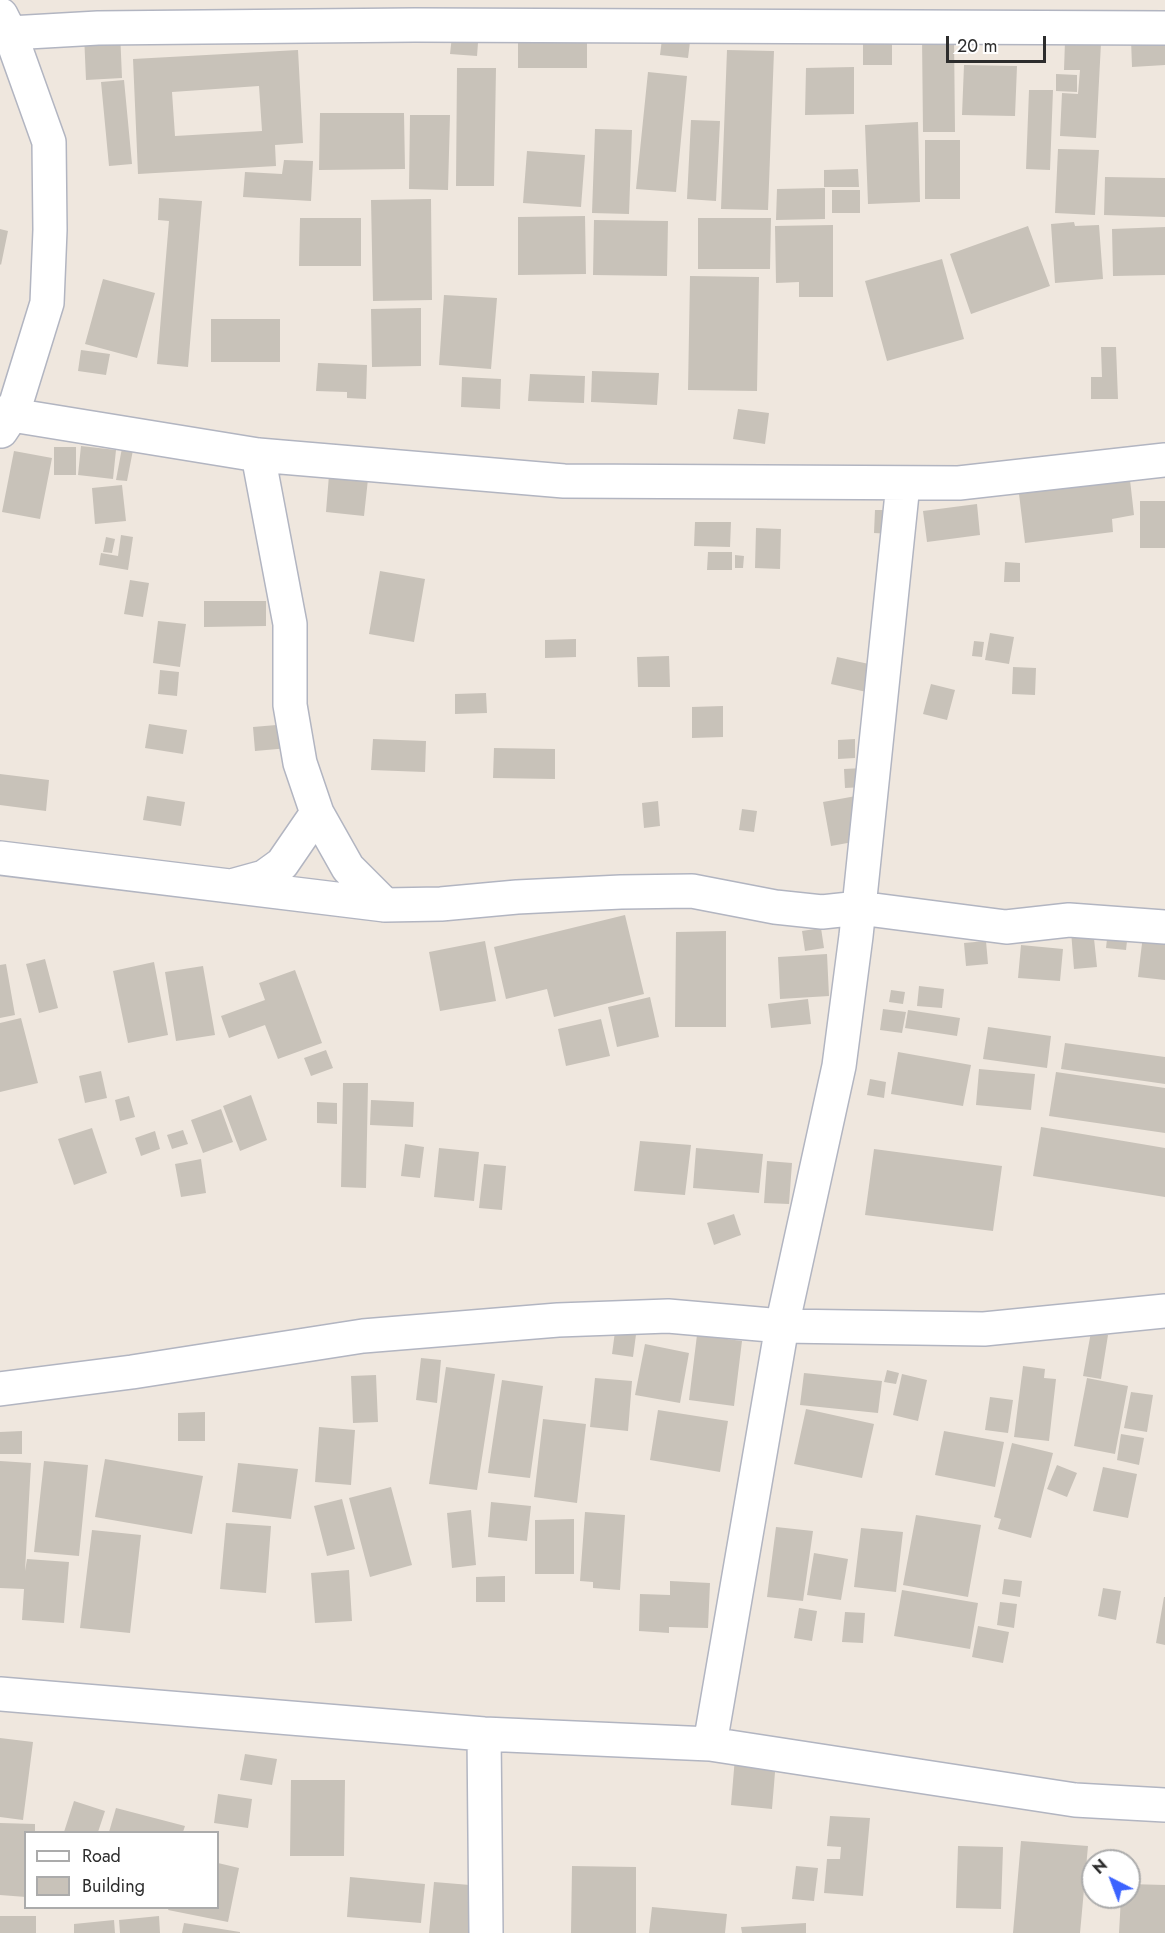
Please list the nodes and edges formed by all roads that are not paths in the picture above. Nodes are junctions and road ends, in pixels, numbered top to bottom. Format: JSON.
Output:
{"nodes":[{"id":1,"x":1054,"y":13,"type":"edge"},
{"id":2,"x":3,"y":24,"type":"edge"},
{"id":3,"x":1165,"y":28,"type":"edge"},
{"id":4,"x":4,"y":419,"type":"edge"},
{"id":5,"x":258,"y":455,"type":"junction"},
{"id":6,"x":1165,"y":459,"type":"edge"},
{"id":7,"x":903,"y":484,"type":"junction"},
{"id":8,"x":316,"y":813,"type":"junction"},
{"id":9,"x":0,"y":858,"type":"edge"},
{"id":10,"x":227,"y":887,"type":"junction"},
{"id":11,"x":385,"y":905,"type":"junction"},
{"id":12,"x":859,"y":908,"type":"junction"},
{"id":13,"x":1165,"y":927,"type":"edge"},
{"id":14,"x":1165,"y":1311,"type":"edge"},
{"id":15,"x":782,"y":1326,"type":"junction"},
{"id":16,"x":0,"y":1389,"type":"edge"},
{"id":17,"x":0,"y":1694,"type":"edge"},
{"id":18,"x":483,"y":1734,"type":"junction"},
{"id":19,"x":710,"y":1744,"type":"junction"},
{"id":20,"x":1165,"y":1805,"type":"edge"},
{"id":21,"x":486,"y":1933,"type":"edge"}],
"edges":[{"from":1,"to":2,"type":"street"},
{"from":1,"to":3,"type":"street"},
{"from":2,"to":4,"type":"street"},
{"from":4,"to":5,"type":"street"},
{"from":5,"to":7,"type":"street"},
{"from":5,"to":8,"type":"street"},
{"from":6,"to":7,"type":"street"},
{"from":7,"to":12,"type":"street"},
{"from":8,"to":10,"type":"street"},
{"from":8,"to":11,"type":"street"},
{"from":9,"to":10,"type":"street"},
{"from":10,"to":11,"type":"street"},
{"from":11,"to":12,"type":"street"},
{"from":12,"to":13,"type":"street"},
{"from":12,"to":15,"type":"street"},
{"from":14,"to":15,"type":"street"},
{"from":15,"to":16,"type":"street"},
{"from":15,"to":19,"type":"street"},
{"from":17,"to":18,"type":"street"},
{"from":18,"to":19,"type":"street"},
{"from":18,"to":21,"type":"street"},
{"from":19,"to":20,"type":"street"}]}
